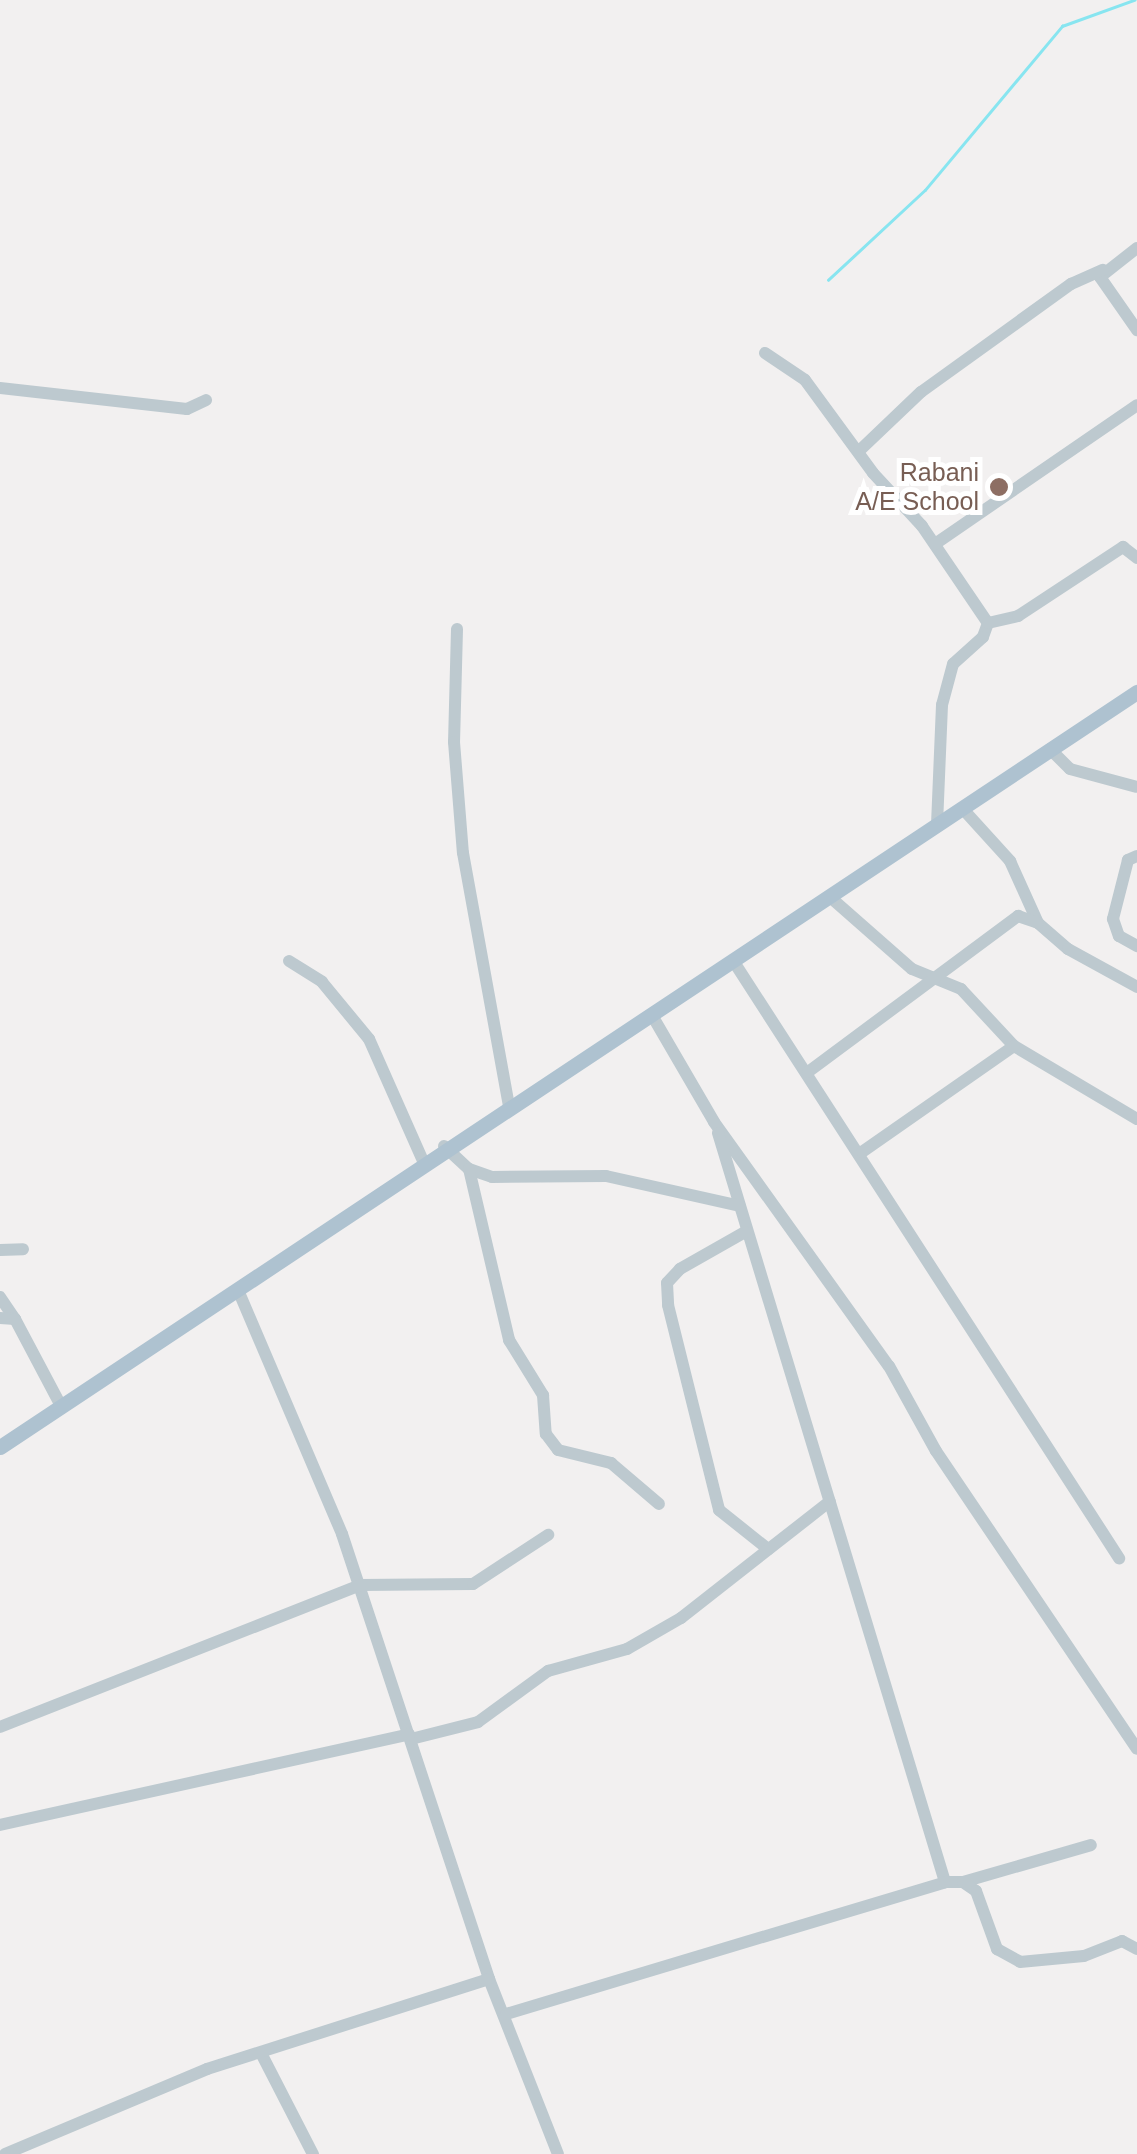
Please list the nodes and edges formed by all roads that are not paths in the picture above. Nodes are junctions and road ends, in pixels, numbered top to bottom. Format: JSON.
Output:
{"nodes":[{"id":1,"x":1137,"y":248,"type":"edge"},
{"id":2,"x":1103,"y":270,"type":"junction"},
{"id":3,"x":1137,"y":330,"type":"edge"},
{"id":4,"x":765,"y":354,"type":"dead end"},
{"id":5,"x":0,"y":388,"type":"edge"},
{"id":6,"x":206,"y":400,"type":"dead end"},
{"id":7,"x":1137,"y":405,"type":"edge"},
{"id":8,"x":859,"y":450,"type":"junction"},
{"id":9,"x":936,"y":544,"type":"junction"},
{"id":10,"x":1137,"y":558,"type":"edge"},
{"id":11,"x":988,"y":623,"type":"junction"},
{"id":12,"x":457,"y":629,"type":"dead end"},
{"id":13,"x":1137,"y":692,"type":"edge"},
{"id":14,"x":1050,"y":749,"type":"junction"},
{"id":15,"x":1137,"y":787,"type":"edge"},
{"id":16,"x":962,"y":808,"type":"junction"},
{"id":17,"x":937,"y":826,"type":"junction"},
{"id":18,"x":1137,"y":856,"type":"edge"},
{"id":19,"x":830,"y":897,"type":"junction"},
{"id":20,"x":1038,"y":924,"type":"junction"},
{"id":21,"x":1137,"y":946,"type":"edge"},
{"id":22,"x":288,"y":961,"type":"dead end"},
{"id":23,"x":734,"y":962,"type":"junction"},
{"id":24,"x":938,"y":981,"type":"junction"},
{"id":25,"x":1137,"y":987,"type":"edge"},
{"id":26,"x":652,"y":1017,"type":"junction"},
{"id":27,"x":1014,"y":1046,"type":"junction"},
{"id":28,"x":808,"y":1072,"type":"junction"},
{"id":29,"x":508,"y":1105,"type":"junction"},
{"id":30,"x":1137,"y":1119,"type":"edge"},
{"id":31,"x":714,"y":1122,"type":"junction"},
{"id":32,"x":444,"y":1146,"type":"junction"},
{"id":33,"x":862,"y":1152,"type":"junction"},
{"id":34,"x":424,"y":1162,"type":"junction"},
{"id":35,"x":469,"y":1170,"type":"junction"},
{"id":36,"x":740,"y":1206,"type":"junction"},
{"id":37,"x":746,"y":1232,"type":"junction"},
{"id":38,"x":23,"y":1248,"type":"dead end"},
{"id":39,"x":0,"y":1250,"type":"edge"},
{"id":40,"x":238,"y":1290,"type":"junction"},
{"id":41,"x":0,"y":1298,"type":"edge"},
{"id":42,"x":7,"y":1319,"type":"edge"},
{"id":43,"x":61,"y":1406,"type":"junction"},
{"id":44,"x":0,"y":1447,"type":"edge"},
{"id":45,"x":830,"y":1501,"type":"junction"},
{"id":46,"x":659,"y":1504,"type":"dead end"},
{"id":47,"x":548,"y":1535,"type":"dead end"},
{"id":48,"x":768,"y":1549,"type":"junction"},
{"id":49,"x":1119,"y":1558,"type":"dead end"},
{"id":50,"x":360,"y":1585,"type":"junction"},
{"id":51,"x":0,"y":1727,"type":"edge"},
{"id":52,"x":410,"y":1737,"type":"junction"},
{"id":53,"x":1137,"y":1749,"type":"edge"},
{"id":54,"x":0,"y":1826,"type":"edge"},
{"id":55,"x":1092,"y":1846,"type":"dead end"},
{"id":56,"x":945,"y":1882,"type":"junction"},
{"id":57,"x":963,"y":1882,"type":"junction"},
{"id":58,"x":1137,"y":1950,"type":"edge"},
{"id":59,"x":490,"y":1980,"type":"junction"},
{"id":60,"x":506,"y":2014,"type":"junction"},
{"id":61,"x":262,"y":2053,"type":"junction"},
{"id":62,"x":5,"y":2154,"type":"edge"},
{"id":63,"x":313,"y":2154,"type":"edge"},
{"id":64,"x":558,"y":2154,"type":"edge"}],
"edges":[{"from":1,"to":2,"type":"street"},
{"from":2,"to":3,"type":"street"},
{"from":2,"to":8,"type":"street"},
{"from":4,"to":8,"type":"street"},
{"from":5,"to":6,"type":"street"},
{"from":7,"to":9,"type":"street"},
{"from":8,"to":9,"type":"street"},
{"from":9,"to":11,"type":"street"},
{"from":10,"to":11,"type":"street"},
{"from":11,"to":17,"type":"street"},
{"from":12,"to":29,"type":"street"},
{"from":13,"to":14,"type":"main road"},
{"from":14,"to":15,"type":"street"},
{"from":14,"to":16,"type":"main road"},
{"from":16,"to":17,"type":"main road"},
{"from":16,"to":20,"type":"street"},
{"from":17,"to":19,"type":"main road"},
{"from":18,"to":21,"type":"street"},
{"from":19,"to":23,"type":"main road"},
{"from":19,"to":24,"type":"street"},
{"from":20,"to":24,"type":"street"},
{"from":20,"to":25,"type":"street"},
{"from":22,"to":34,"type":"street"},
{"from":23,"to":26,"type":"main road"},
{"from":23,"to":28,"type":"street"},
{"from":24,"to":27,"type":"street"},
{"from":24,"to":28,"type":"street"},
{"from":26,"to":29,"type":"main road"},
{"from":26,"to":31,"type":"street"},
{"from":27,"to":30,"type":"street"},
{"from":27,"to":33,"type":"street"},
{"from":28,"to":33,"type":"street"},
{"from":29,"to":32,"type":"main road"},
{"from":31,"to":36,"type":"street"},
{"from":31,"to":53,"type":"street"},
{"from":32,"to":34,"type":"main road"},
{"from":32,"to":35,"type":"street"},
{"from":33,"to":49,"type":"street"},
{"from":34,"to":40,"type":"main road"},
{"from":35,"to":36,"type":"street"},
{"from":35,"to":46,"type":"street"},
{"from":36,"to":37,"type":"street"},
{"from":37,"to":45,"type":"street"},
{"from":37,"to":48,"type":"street"},
{"from":38,"to":39,"type":"street"},
{"from":40,"to":43,"type":"main road"},
{"from":40,"to":50,"type":"street"},
{"from":41,"to":42,"type":"street"},
{"from":42,"to":43,"type":"street"},
{"from":43,"to":44,"type":"main road"},
{"from":45,"to":48,"type":"street"},
{"from":45,"to":56,"type":"street"},
{"from":47,"to":50,"type":"street"},
{"from":48,"to":52,"type":"street"},
{"from":50,"to":51,"type":"street"},
{"from":50,"to":52,"type":"street"},
{"from":52,"to":54,"type":"street"},
{"from":52,"to":59,"type":"street"},
{"from":55,"to":57,"type":"street"},
{"from":56,"to":57,"type":"street"},
{"from":56,"to":60,"type":"street"},
{"from":57,"to":58,"type":"street"},
{"from":59,"to":60,"type":"street"},
{"from":59,"to":61,"type":"street"},
{"from":60,"to":64,"type":"street"},
{"from":61,"to":62,"type":"street"},
{"from":61,"to":63,"type":"street"}]}
